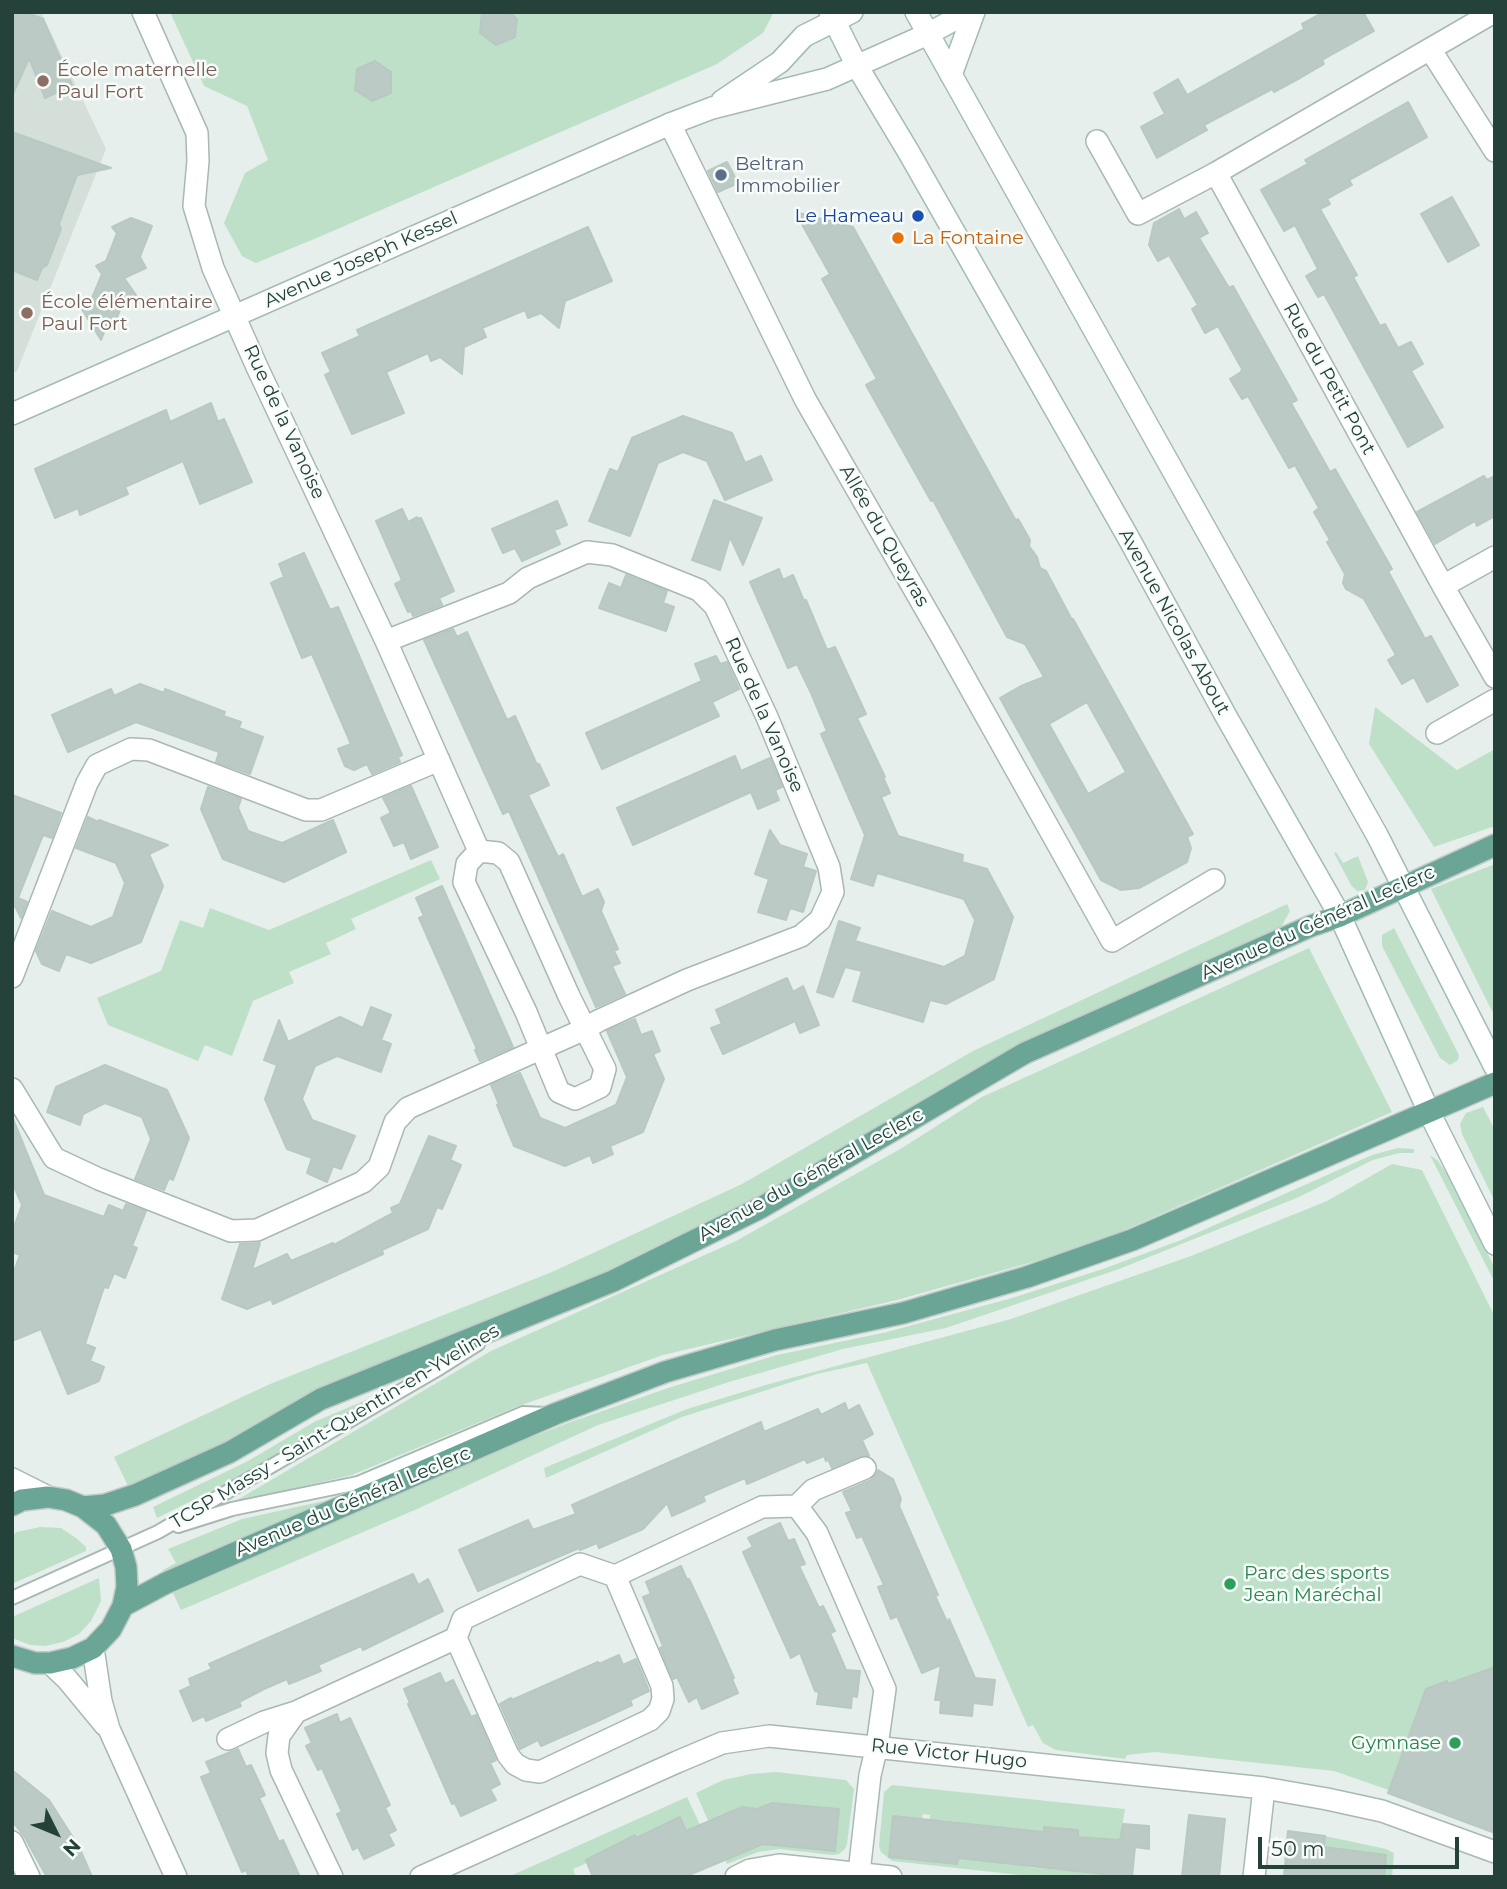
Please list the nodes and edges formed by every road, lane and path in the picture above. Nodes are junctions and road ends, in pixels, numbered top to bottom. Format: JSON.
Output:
{"nodes":[{"id":1,"x":143,"y":12,"type":"edge"},
{"id":2,"x":916,"y":12,"type":"edge"},
{"id":3,"x":968,"y":12,"type":"edge"},
{"id":4,"x":974,"y":12,"type":"edge"},
{"id":5,"x":1494,"y":12,"type":"edge"},
{"id":6,"x":839,"y":15,"type":"edge"},
{"id":7,"x":929,"y":34,"type":"junction"},
{"id":8,"x":1430,"y":49,"type":"junction"},
{"id":9,"x":857,"y":66,"type":"junction"},
{"id":10,"x":951,"y":75,"type":"junction"},
{"id":11,"x":712,"y":108,"type":"junction"},
{"id":12,"x":670,"y":124,"type":"junction"},
{"id":13,"x":1097,"y":142,"type":"dead end"},
{"id":14,"x":1495,"y":151,"type":"edge"},
{"id":15,"x":1216,"y":173,"type":"junction"},
{"id":16,"x":235,"y":317,"type":"junction"},
{"id":17,"x":12,"y":415,"type":"edge"},
{"id":18,"x":1495,"y":557,"type":"edge"},
{"id":19,"x":1443,"y":586,"type":"junction"},
{"id":20,"x":386,"y":641,"type":"junction"},
{"id":21,"x":1495,"y":677,"type":"edge"},
{"id":22,"x":1495,"y":700,"type":"edge"},
{"id":23,"x":1437,"y":733,"type":"dead end"},
{"id":24,"x":439,"y":760,"type":"junction"},
{"id":25,"x":1495,"y":845,"type":"edge"},
{"id":26,"x":479,"y":851,"type":"junction"},
{"id":27,"x":1214,"y":880,"type":"dead end"},
{"id":28,"x":1403,"y":887,"type":"junction"},
{"id":29,"x":1340,"y":916,"type":"junction"},
{"id":30,"x":12,"y":977,"type":"edge"},
{"id":31,"x":585,"y":1029,"type":"junction"},
{"id":32,"x":541,"y":1049,"type":"junction"},
{"id":33,"x":1495,"y":1067,"type":"edge"},
{"id":34,"x":1495,"y":1083,"type":"edge"},
{"id":35,"x":12,"y":1089,"type":"edge"},
{"id":36,"x":1429,"y":1111,"type":"junction"},
{"id":37,"x":1495,"y":1244,"type":"edge"},
{"id":38,"x":513,"y":1322,"type":"junction"},
{"id":39,"x":555,"y":1415,"type":"junction"},
{"id":40,"x":865,"y":1468,"type":"dead end"},
{"id":41,"x":12,"y":1479,"type":"edge"},
{"id":42,"x":48,"y":1497,"type":"junction"},
{"id":43,"x":12,"y":1505,"type":"edge"},
{"id":44,"x":797,"y":1506,"type":"junction"},
{"id":45,"x":83,"y":1507,"type":"junction"},
{"id":46,"x":158,"y":1532,"type":"junction"},
{"id":47,"x":121,"y":1549,"type":"junction"},
{"id":48,"x":615,"y":1576,"type":"junction"},
{"id":49,"x":12,"y":1598,"type":"edge"},
{"id":50,"x":123,"y":1606,"type":"junction"},
{"id":51,"x":456,"y":1638,"type":"junction"},
{"id":52,"x":93,"y":1648,"type":"junction"},
{"id":53,"x":15,"y":1659,"type":"edge"},
{"id":54,"x":50,"y":1663,"type":"junction"},
{"id":55,"x":296,"y":1712,"type":"junction"},
{"id":56,"x":109,"y":1729,"type":"junction"},
{"id":57,"x":228,"y":1739,"type":"dead end"},
{"id":58,"x":877,"y":1746,"type":"junction"},
{"id":59,"x":1264,"y":1788,"type":"junction"},
{"id":60,"x":12,"y":1842,"type":"edge"},
{"id":61,"x":1495,"y":1852,"type":"edge"},
{"id":62,"x":859,"y":1873,"type":"junction"},
{"id":63,"x":29,"y":1877,"type":"edge"},
{"id":64,"x":176,"y":1877,"type":"edge"},
{"id":65,"x":332,"y":1877,"type":"edge"},
{"id":66,"x":421,"y":1877,"type":"edge"},
{"id":67,"x":736,"y":1877,"type":"edge"},
{"id":68,"x":891,"y":1877,"type":"edge"},
{"id":69,"x":1254,"y":1877,"type":"edge"}],
"edges":[{"from":1,"to":16,"type":"street","name":"Rue de la Vanoise"},
{"from":2,"to":7,"type":"street"},
{"from":3,"to":7,"type":"street","name":"Avenue Joseph Kessel"},
{"from":4,"to":10,"type":"street"},
{"from":5,"to":8,"type":"street"},
{"from":6,"to":9,"type":"street","name":"Avenue Nicolas About"},
{"from":6,"to":11,"type":"street","name":"Avenue Joseph Kessel"},
{"from":7,"to":9,"type":"street","name":"Avenue Joseph Kessel"},
{"from":7,"to":10,"type":"street"},
{"from":8,"to":14,"type":"street"},
{"from":8,"to":15,"type":"street"},
{"from":9,"to":11,"type":"street","name":"Avenue Joseph Kessel"},
{"from":9,"to":29,"type":"street","name":"Avenue Nicolas About"},
{"from":10,"to":28,"type":"street"},
{"from":11,"to":12,"type":"street","name":"Avenue Joseph Kessel"},
{"from":12,"to":16,"type":"street","name":"Avenue Joseph Kessel"},
{"from":12,"to":27,"type":"street","name":"Allée du Queyras"},
{"from":13,"to":15,"type":"street"},
{"from":15,"to":19,"type":"street","name":"Rue du Petit Pont"},
{"from":16,"to":17,"type":"street","name":"Avenue Joseph Kessel"},
{"from":16,"to":20,"type":"street","name":"Rue de la Vanoise"},
{"from":18,"to":19,"type":"street"},
{"from":19,"to":21,"type":"street","name":"Rue du Petit Pont"},
{"from":20,"to":24,"type":"street","name":"Rue de la Vanoise"},
{"from":20,"to":31,"type":"street","name":"Rue de la Vanoise"},
{"from":22,"to":23,"type":"street"},
{"from":24,"to":26,"type":"street","name":"Rue de la Vanoise"},
{"from":24,"to":30,"type":"street"},
{"from":25,"to":28,"type":"main road","name":"Avenue du Général Leclerc"},
{"from":26,"to":31,"type":"street"},
{"from":26,"to":32,"type":"street"},
{"from":28,"to":29,"type":"main road","name":"Avenue du Général Leclerc"},
{"from":28,"to":33,"type":"street"},
{"from":29,"to":36,"type":"street","name":"Avenue Nicolas About"},
{"from":29,"to":38,"type":"main road","name":"Avenue du Général Leclerc"},
{"from":31,"to":32,"type":"street","name":"Rue de la Vanoise"},
{"from":31,"to":32,"type":"street"},
{"from":32,"to":35,"type":"street","name":"Rue de la Vanoise"},
{"from":34,"to":36,"type":"main road","name":"Avenue du Général Leclerc"},
{"from":36,"to":37,"type":"street","name":"Avenue Nicolas About"},
{"from":36,"to":39,"type":"main road","name":"Avenue du Général Leclerc"},
{"from":38,"to":45,"type":"main road","name":"Avenue du Général Leclerc"},
{"from":38,"to":46,"type":"lane","name":"TCSP Massy - Saint-Quentin-en-Yvelines"},
{"from":39,"to":46,"type":"lane","name":"TCSP Massy - Saint-Quentin-en-Yvelines"},
{"from":39,"to":50,"type":"main road","name":"Avenue du Général Leclerc"},
{"from":40,"to":44,"type":"street"},
{"from":41,"to":42,"type":"street"},
{"from":42,"to":43,"type":"main road"},
{"from":42,"to":45,"type":"main road"},
{"from":44,"to":48,"type":"street"},
{"from":44,"to":58,"type":"street"},
{"from":45,"to":47,"type":"main road"},
{"from":46,"to":47,"type":"lane","name":"TCSP Massy - Saint-Quentin-en-Yvelines"},
{"from":47,"to":49,"type":"lane","name":"TCSP Massy - Saint-Quentin-en-Yvelines"},
{"from":47,"to":50,"type":"main road"},
{"from":48,"to":51,"type":"street"},
{"from":48,"to":51,"type":"street"},
{"from":50,"to":52,"type":"main road"},
{"from":51,"to":55,"type":"street"},
{"from":52,"to":54,"type":"main road"},
{"from":52,"to":56,"type":"street"},
{"from":53,"to":54,"type":"main road"},
{"from":54,"to":56,"type":"street"},
{"from":55,"to":57,"type":"street"},
{"from":55,"to":65,"type":"street"},
{"from":56,"to":64,"type":"street"},
{"from":58,"to":59,"type":"street","name":"Rue Victor Hugo"},
{"from":58,"to":62,"type":"street"},
{"from":58,"to":66,"type":"street","name":"Rue Victor Hugo"},
{"from":59,"to":61,"type":"street","name":"Rue Victor Hugo"},
{"from":59,"to":69,"type":"street"},
{"from":60,"to":63,"type":"street"},
{"from":62,"to":67,"type":"street"},
{"from":62,"to":68,"type":"street"}]}
